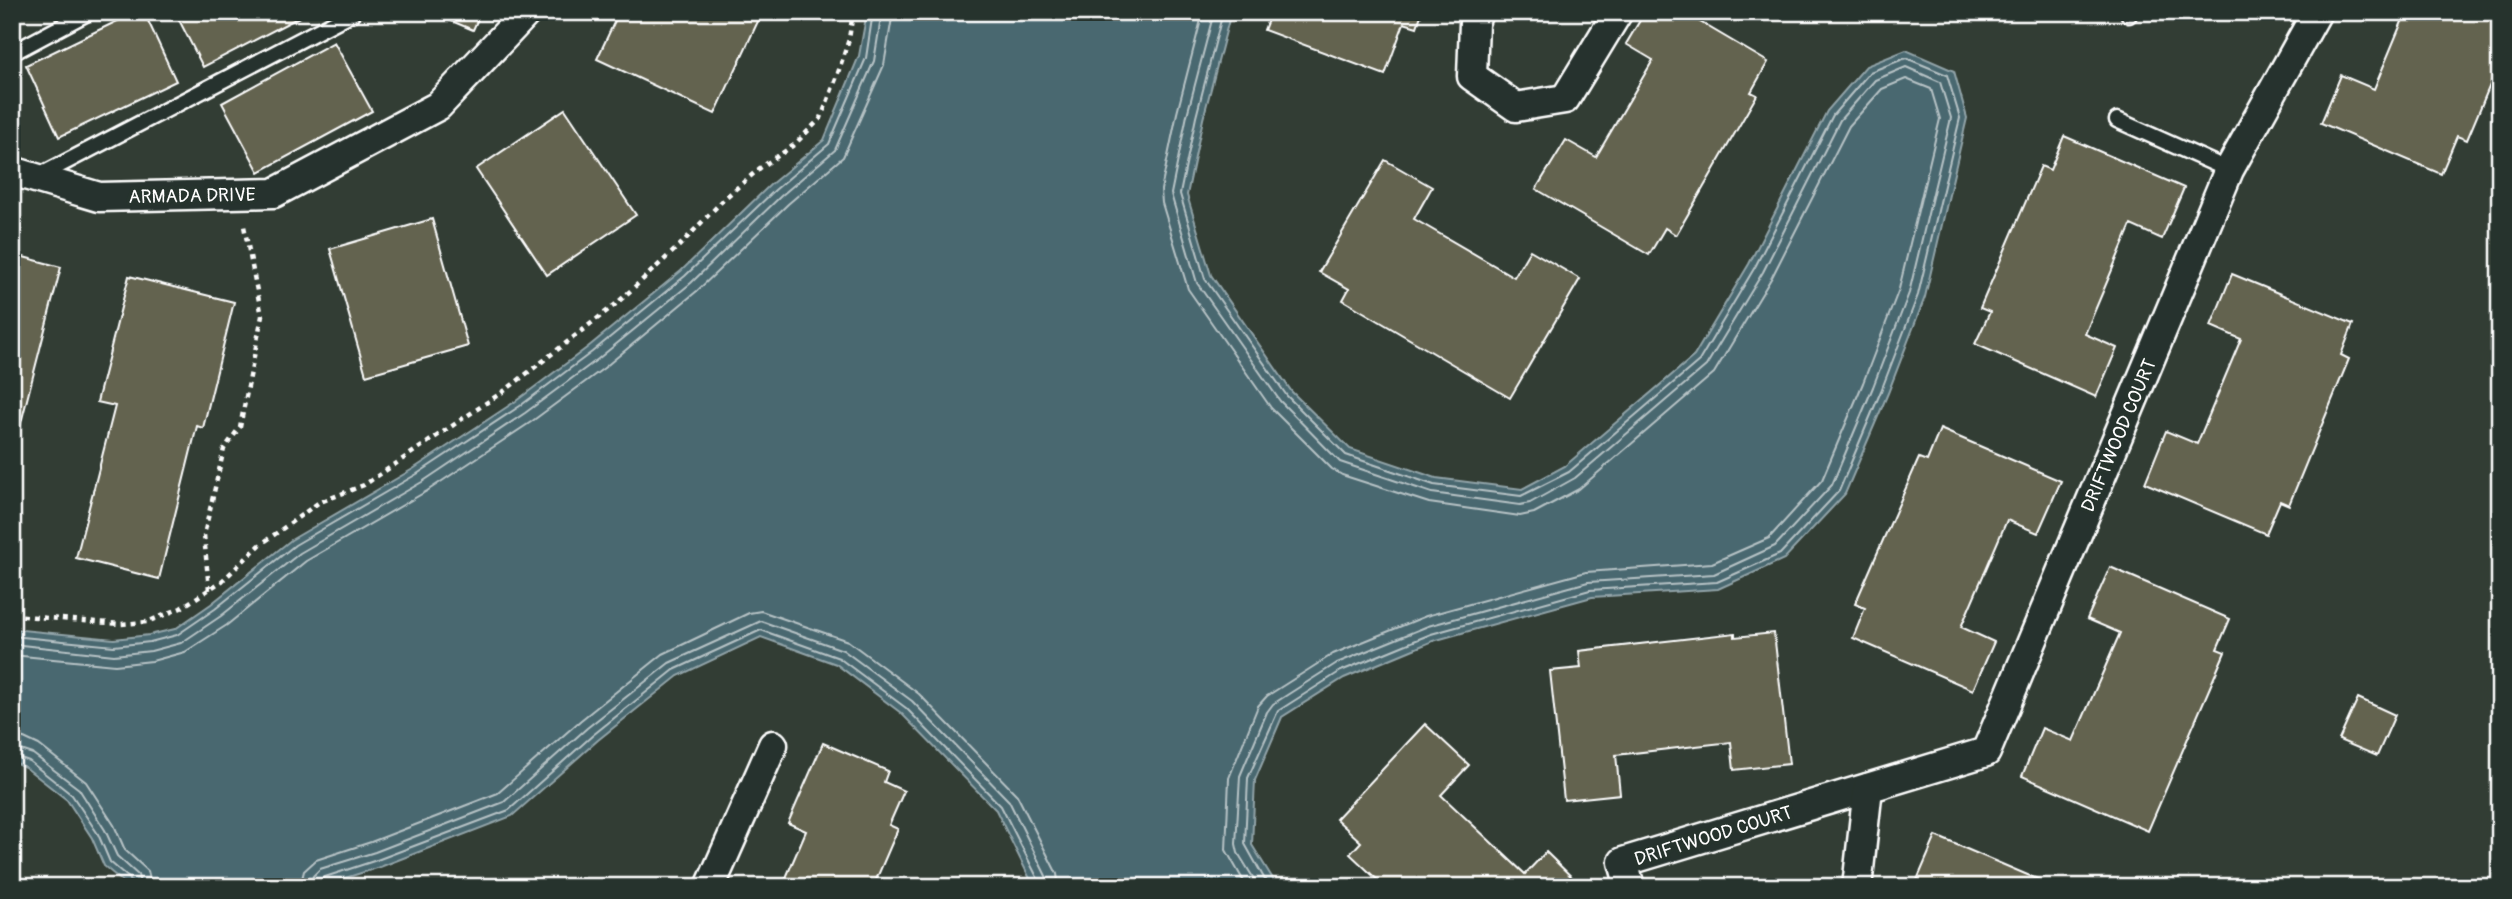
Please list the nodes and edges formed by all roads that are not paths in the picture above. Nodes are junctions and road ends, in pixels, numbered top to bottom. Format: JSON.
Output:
{"nodes":[{"id":1,"x":89,"y":12,"type":"edge"},
{"id":2,"x":354,"y":12,"type":"edge"},
{"id":3,"x":527,"y":12,"type":"edge"},
{"id":4,"x":1478,"y":12,"type":"edge"},
{"id":5,"x":1618,"y":12,"type":"edge"},
{"id":6,"x":2317,"y":12,"type":"edge"},
{"id":7,"x":12,"y":53,"type":"edge"},
{"id":8,"x":2117,"y":120,"type":"dead end"},
{"id":9,"x":2229,"y":170,"type":"junction"},
{"id":10,"x":23,"y":175,"type":"edge"},
{"id":11,"x":773,"y":745,"type":"dead end"},
{"id":12,"x":1868,"y":788,"type":"junction"},
{"id":13,"x":710,"y":887,"type":"edge"},
{"id":14,"x":1630,"y":887,"type":"edge"},
{"id":15,"x":1857,"y":887,"type":"edge"}],
"edges":[{"from":1,"to":7,"type":"lane"},
{"from":2,"to":10,"type":"lane"},
{"from":3,"to":10,"type":"street","name":"ARMADA DRIVE"},
{"from":4,"to":5,"type":"street"},
{"from":6,"to":9,"type":"street","name":"DRIFTWOOD COURT"},
{"from":8,"to":9,"type":"lane"},
{"from":9,"to":12,"type":"street","name":"DRIFTWOOD COURT"},
{"from":11,"to":13,"type":"street"},
{"from":12,"to":14,"type":"street","name":"DRIFTWOOD COURT"},
{"from":12,"to":15,"type":"street"}]}
